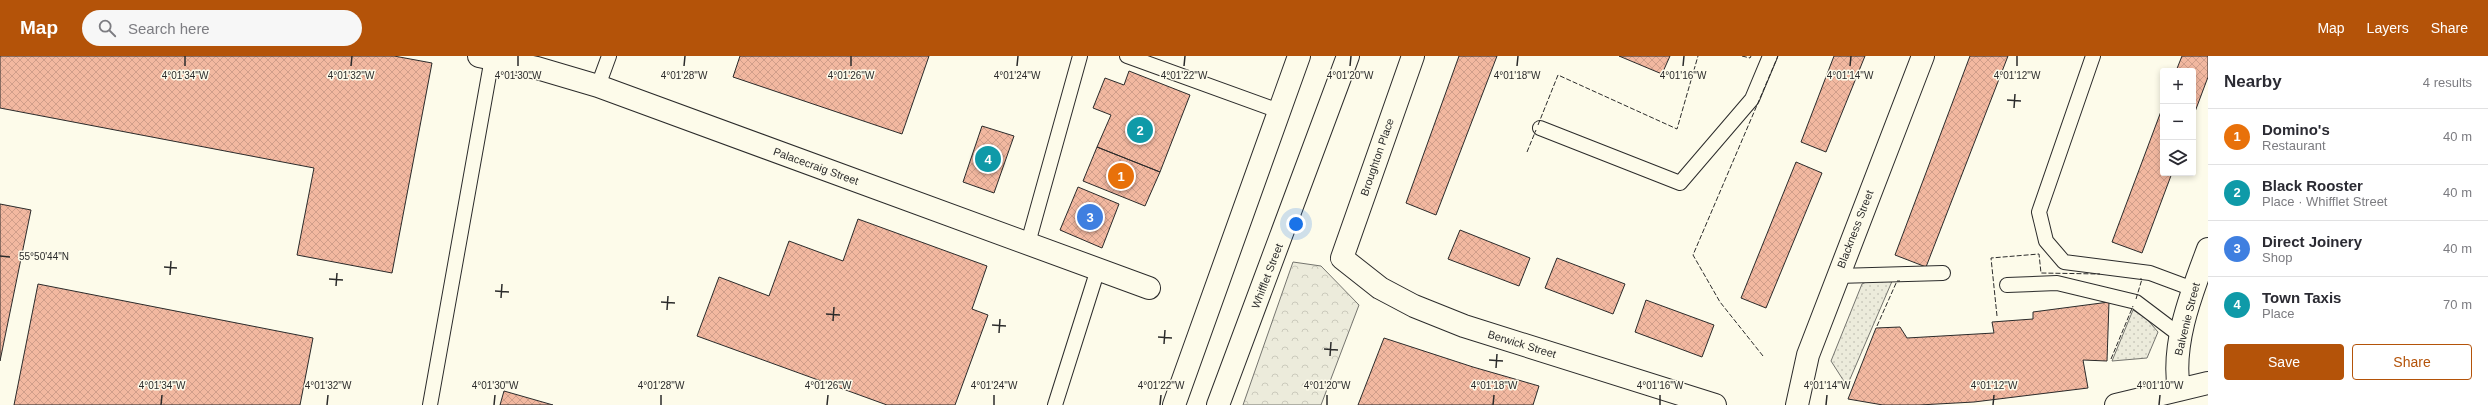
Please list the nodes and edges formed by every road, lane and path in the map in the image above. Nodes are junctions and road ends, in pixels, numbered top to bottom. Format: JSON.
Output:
{"nodes":[{"id":1,"x":609,"y":56,"type":"edge"},
{"id":2,"x":1080,"y":56,"type":"edge"},
{"id":3,"x":1126,"y":56,"type":"edge"},
{"id":4,"x":1299,"y":56,"type":"edge"},
{"id":5,"x":1348,"y":56,"type":"edge"},
{"id":6,"x":1413,"y":56,"type":"edge"},
{"id":7,"x":1770,"y":56,"type":"edge"},
{"id":8,"x":1923,"y":56,"type":"edge"},
{"id":9,"x":2093,"y":56,"type":"edge"},
{"id":10,"x":486,"y":57,"type":"edge"},
{"id":11,"x":538,"y":62,"type":"edge"},
{"id":12,"x":598,"y":86,"type":"junction"},
{"id":13,"x":1279,"y":111,"type":"junction"},
{"id":14,"x":1540,"y":128,"type":"dead end"},
{"id":15,"x":1028,"y":244,"type":"junction"},
{"id":16,"x":2208,"y":249,"type":"edge"},
{"id":17,"x":1342,"y":258,"type":"joint"},
{"id":18,"x":1098,"y":269,"type":"junction"},
{"id":19,"x":1943,"y":273,"type":"dead end"},
{"id":20,"x":1837,"y":276,"type":"junction"},
{"id":21,"x":2007,"y":285,"type":"dead end"},
{"id":22,"x":1149,"y":288,"type":"dead end"},
{"id":23,"x":2193,"y":289,"type":"junction"},
{"id":24,"x":2181,"y":336,"type":"junction"},
{"id":25,"x":2208,"y":382,"type":"edge"},
{"id":26,"x":2179,"y":390,"type":"junction"},
{"id":27,"x":430,"y":405,"type":"edge"},
{"id":28,"x":1055,"y":405,"type":"edge"},
{"id":29,"x":1174,"y":405,"type":"edge"},
{"id":30,"x":1218,"y":405,"type":"edge"},
{"id":31,"x":1715,"y":405,"type":"edge"},
{"id":32,"x":1798,"y":405,"type":"edge"},
{"id":33,"x":2116,"y":405,"type":"edge"}],
"edges":[{"from":1,"to":12,"type":"lane"},
{"from":2,"to":15,"type":"lane"},
{"from":3,"to":13,"type":"lane"},
{"from":4,"to":13,"type":"street"},
{"from":5,"to":30,"type":"street","name":"Whifflet Street"},
{"from":6,"to":17,"type":"street","name":"Broughton Place"},
{"from":7,"to":14,"type":"lane"},
{"from":8,"to":20,"type":"street","name":"Blackness Street"},
{"from":9,"to":23,"type":"lane"},
{"from":10,"to":11,"type":"street","name":"Palacecraig Street"},
{"from":10,"to":27,"type":"lane"},
{"from":11,"to":12,"type":"street","name":"Palacecraig Street"},
{"from":12,"to":15,"type":"street","name":"Palacecraig Street"},
{"from":13,"to":29,"type":"street"},
{"from":15,"to":18,"type":"street","name":"Palacecraig Street"},
{"from":16,"to":23,"type":"street","name":"Balvenie Street"},
{"from":17,"to":31,"type":"street","name":"Berwick Street"},
{"from":18,"to":22,"type":"street","name":"Palacecraig Street"},
{"from":18,"to":28,"type":"lane"},
{"from":19,"to":20,"type":"lane"},
{"from":20,"to":32,"type":"street","name":"Blackness Street"},
{"from":21,"to":24,"type":"lane"},
{"from":23,"to":24,"type":"street","name":"Balvenie Street"},
{"from":24,"to":26,"type":"street","name":"Balvenie Street"},
{"from":25,"to":26,"type":"street"},
{"from":26,"to":33,"type":"street"}]}
